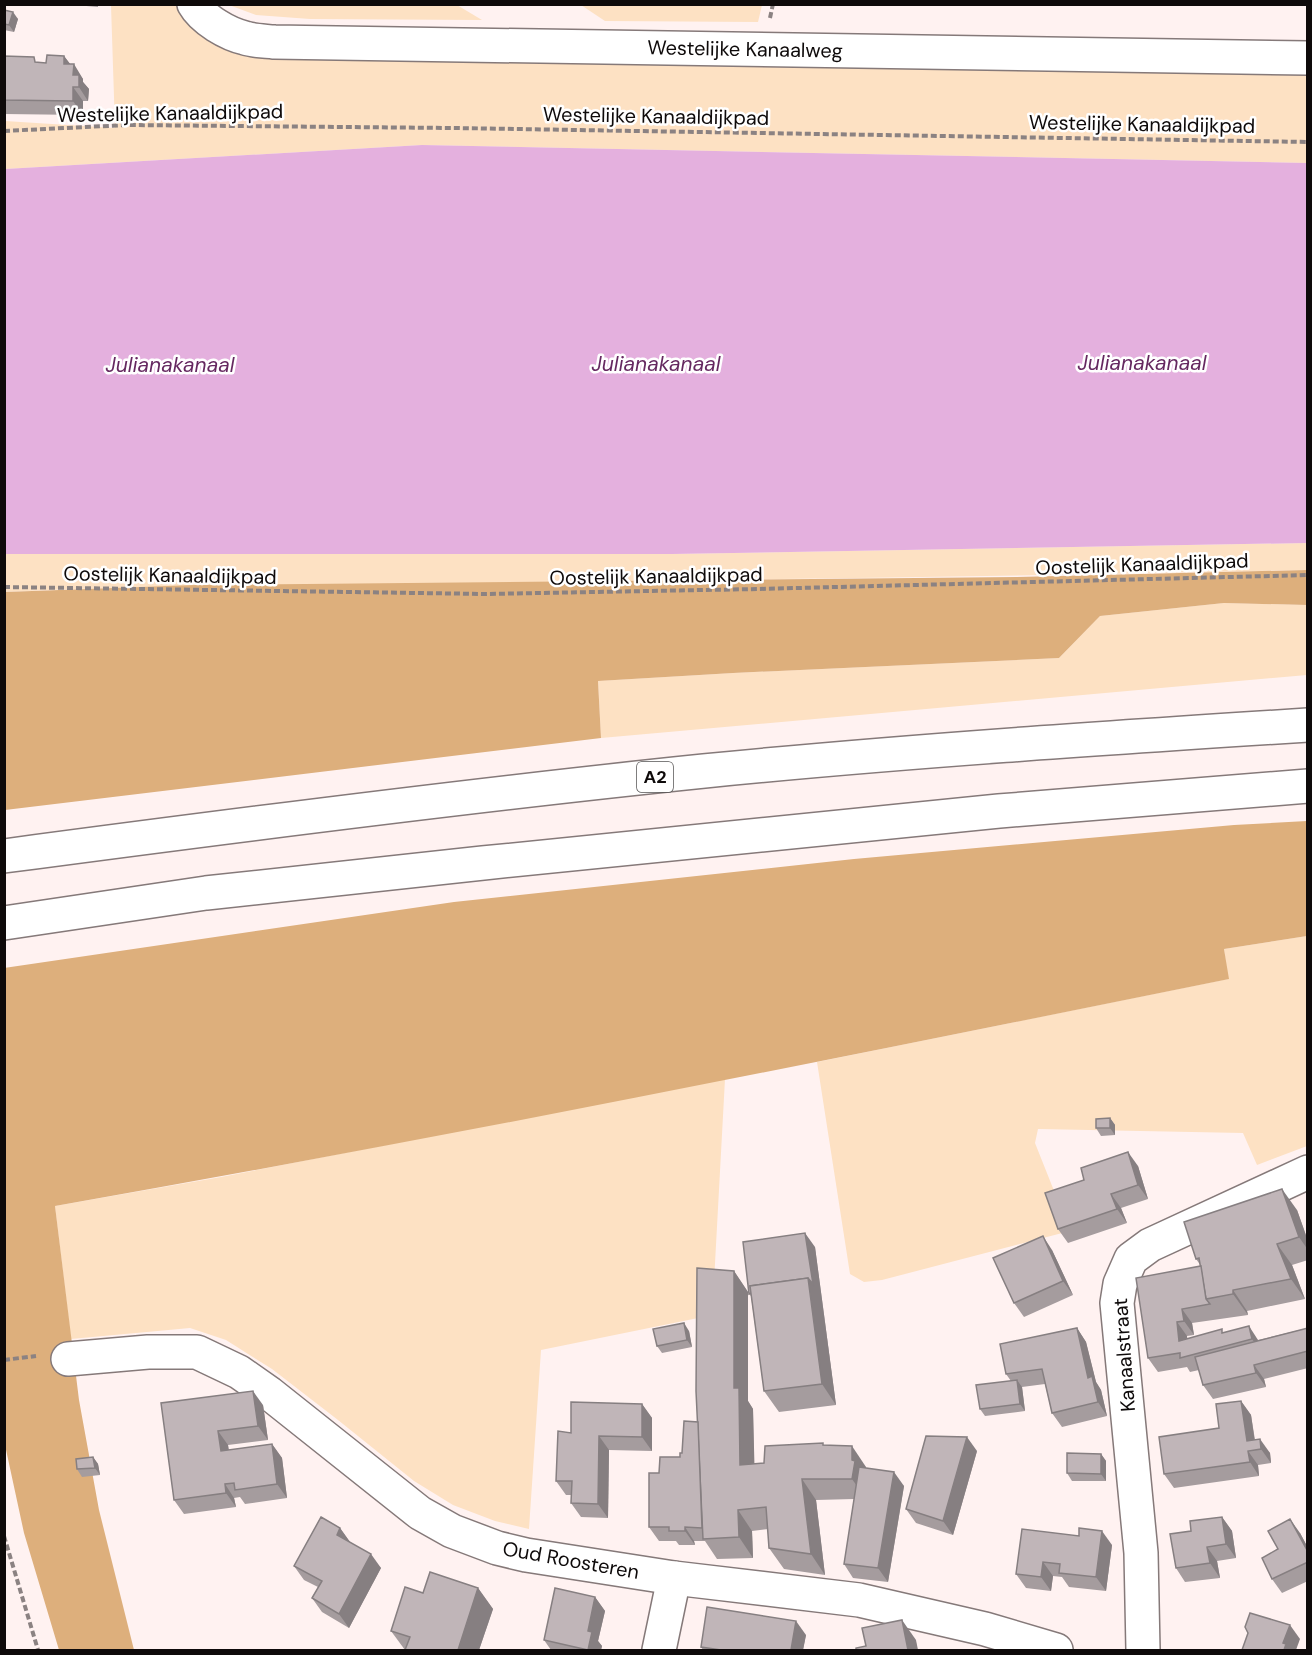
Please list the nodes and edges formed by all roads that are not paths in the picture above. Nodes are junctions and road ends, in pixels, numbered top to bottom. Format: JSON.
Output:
{"nodes":[{"id":1,"x":194,"y":4,"type":"edge"},
{"id":2,"x":1308,"y":58,"type":"edge"},
{"id":3,"x":1308,"y":725,"type":"edge"},
{"id":4,"x":1308,"y":786,"type":"edge"},
{"id":5,"x":4,"y":856,"type":"edge"},
{"id":6,"x":4,"y":922,"type":"edge"},
{"id":7,"x":1308,"y":1172,"type":"edge"},
{"id":8,"x":52,"y":1357,"type":"road end"},
{"id":9,"x":674,"y":1578,"type":"junction"},
{"id":10,"x":659,"y":1650,"type":"edge"},
{"id":11,"x":1056,"y":1650,"type":"edge"},
{"id":12,"x":1143,"y":1650,"type":"edge"}],
"edges":[{"from":1,"to":2,"type":"main road","name":"Westelijke Kanaalweg"},
{"from":3,"to":5,"type":"main road","number":"A2"},
{"from":4,"to":6,"type":"main road"},
{"from":7,"to":12,"type":"main road","name":"Kanaalstraat"},
{"from":8,"to":9,"type":"main road","name":"Oud Roosteren"},
{"from":9,"to":10,"type":"main road"},
{"from":9,"to":11,"type":"main road","name":"Oud Roosteren"}]}
